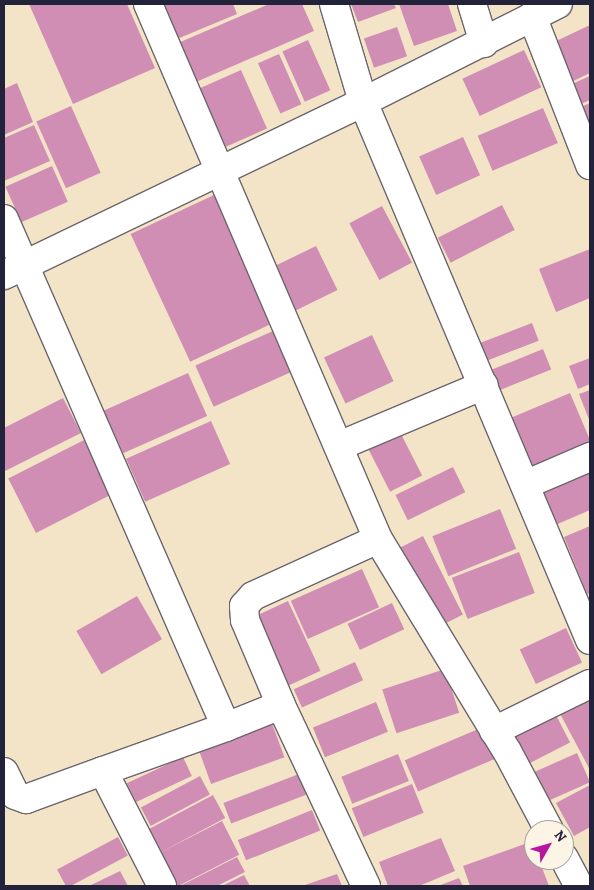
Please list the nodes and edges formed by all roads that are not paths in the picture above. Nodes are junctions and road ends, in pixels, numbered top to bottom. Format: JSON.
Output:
{"nodes":[{"id":1,"x":148,"y":4,"type":"edge"},
{"id":2,"x":334,"y":4,"type":"edge"},
{"id":3,"x":472,"y":4,"type":"edge"},
{"id":4,"x":558,"y":4,"type":"edge"},
{"id":5,"x":532,"y":16,"type":"junction"},
{"id":6,"x":484,"y":43,"type":"junction"},
{"id":7,"x":364,"y":102,"type":"junction"},
{"id":8,"x":590,"y":165,"type":"edge"},
{"id":9,"x":220,"y":171,"type":"junction"},
{"id":10,"x":4,"y":219,"type":"edge"},
{"id":11,"x":14,"y":270,"type":"edge"},
{"id":12,"x":484,"y":385,"type":"junction"},
{"id":13,"x":339,"y":446,"type":"junction"},
{"id":14,"x":590,"y":457,"type":"edge"},
{"id":15,"x":527,"y":484,"type":"junction"},
{"id":16,"x":378,"y":539,"type":"junction"},
{"id":17,"x":590,"y":640,"type":"edge"},
{"id":18,"x":590,"y":684,"type":"edge"},
{"id":19,"x":281,"y":704,"type":"junction"},
{"id":20,"x":226,"y":727,"type":"junction"},
{"id":21,"x":494,"y":731,"type":"junction"},
{"id":22,"x":103,"y":771,"type":"junction"},
{"id":23,"x":4,"y":772,"type":"edge"},
{"id":24,"x":543,"y":820,"type":"edge"},
{"id":25,"x":570,"y":870,"type":"edge"},
{"id":26,"x":162,"y":886,"type":"edge"},
{"id":27,"x":366,"y":886,"type":"edge"},
{"id":28,"x":579,"y":886,"type":"edge"}],
"edges":[{"from":1,"to":9,"type":"street"},
{"from":2,"to":7,"type":"street"},
{"from":3,"to":6,"type":"street"},
{"from":4,"to":5,"type":"street"},
{"from":5,"to":6,"type":"street"},
{"from":5,"to":8,"type":"street"},
{"from":6,"to":7,"type":"street"},
{"from":7,"to":9,"type":"street"},
{"from":7,"to":12,"type":"street"},
{"from":9,"to":11,"type":"street"},
{"from":9,"to":13,"type":"street"},
{"from":10,"to":11,"type":"street"},
{"from":11,"to":20,"type":"street"},
{"from":12,"to":13,"type":"street"},
{"from":12,"to":15,"type":"street"},
{"from":13,"to":16,"type":"street"},
{"from":14,"to":15,"type":"street"},
{"from":15,"to":17,"type":"street"},
{"from":16,"to":19,"type":"street"},
{"from":16,"to":21,"type":"street"},
{"from":18,"to":21,"type":"street"},
{"from":19,"to":20,"type":"street"},
{"from":19,"to":27,"type":"street"},
{"from":20,"to":22,"type":"street"},
{"from":21,"to":24,"type":"street"},
{"from":22,"to":23,"type":"street"},
{"from":22,"to":26,"type":"street"},
{"from":25,"to":28,"type":"street"}]}
